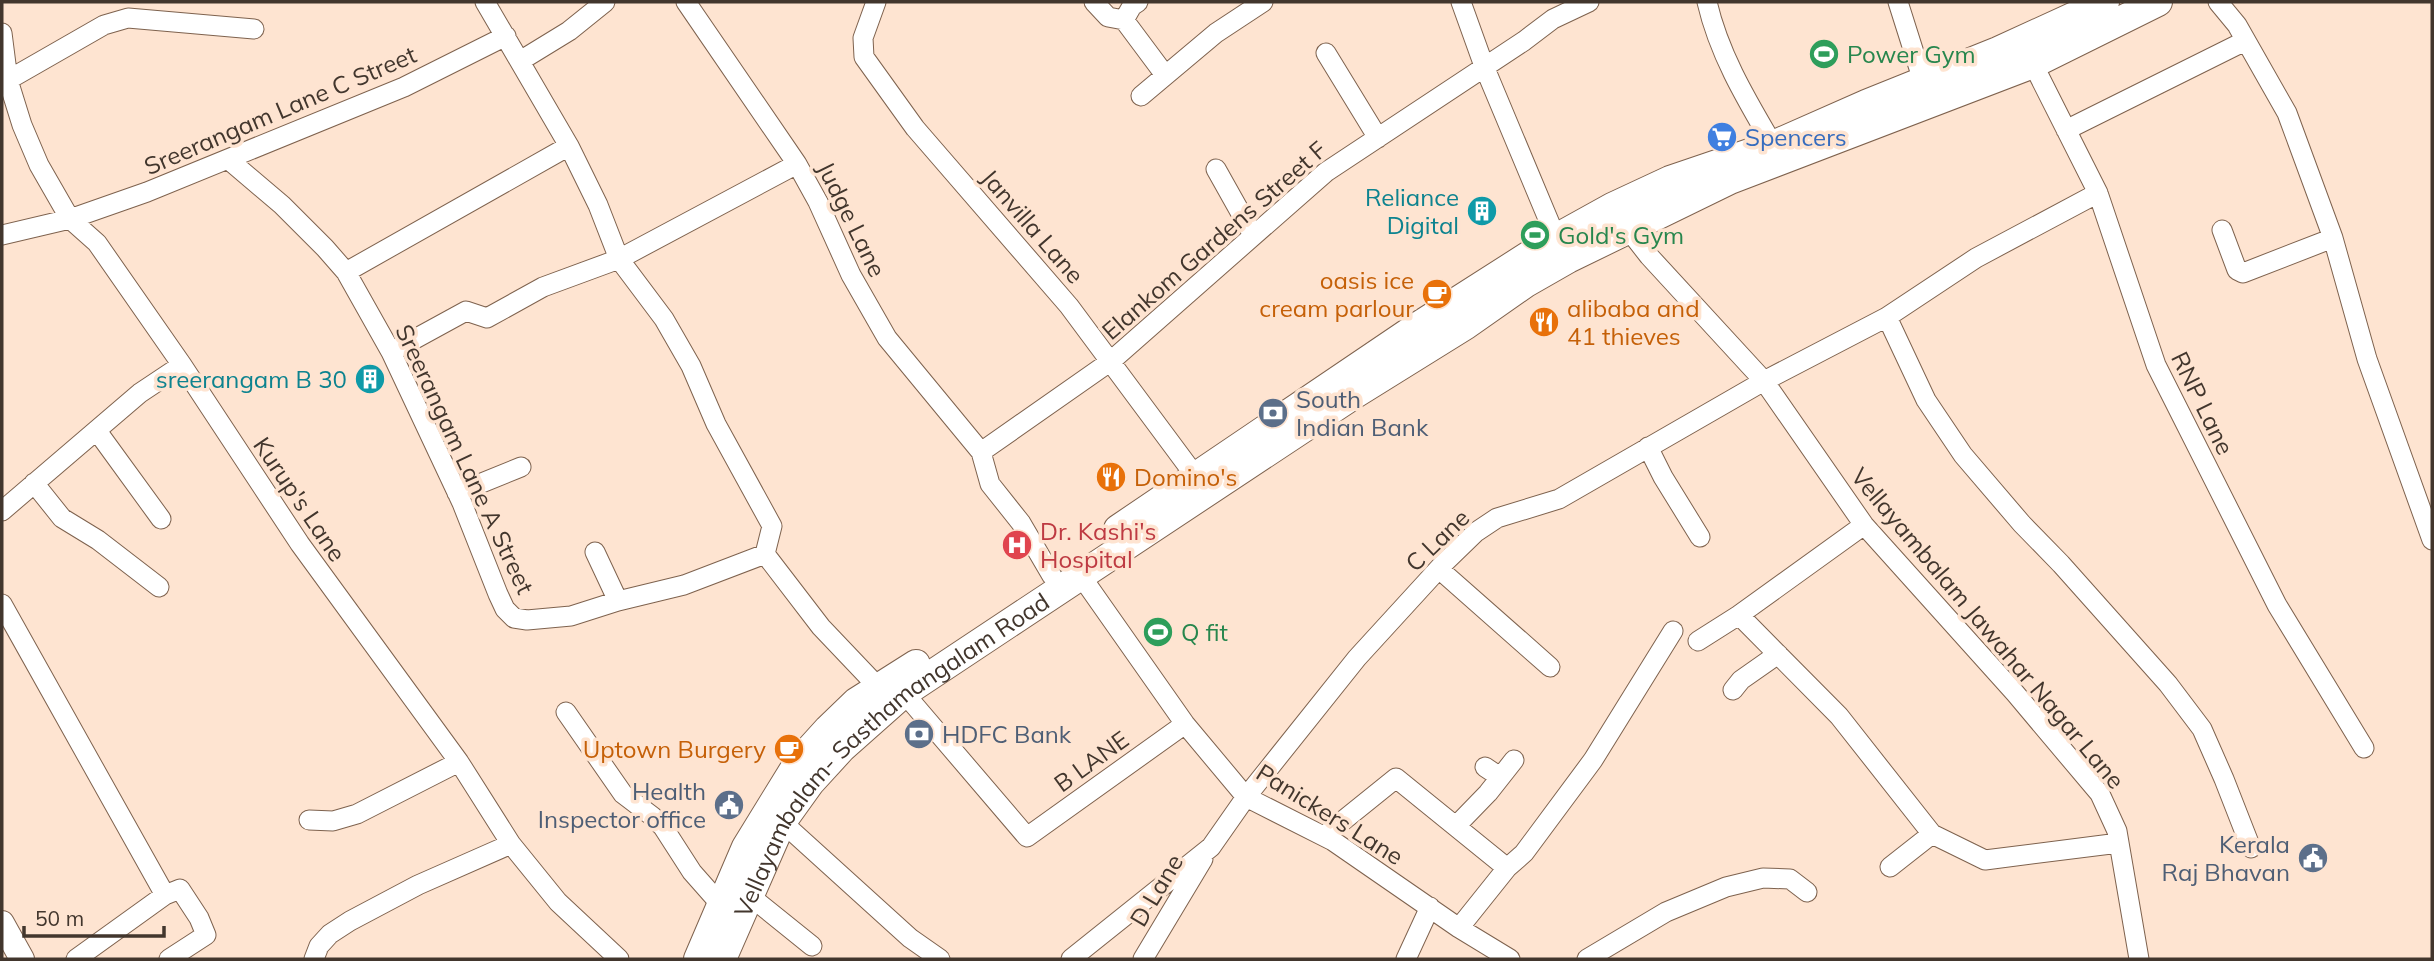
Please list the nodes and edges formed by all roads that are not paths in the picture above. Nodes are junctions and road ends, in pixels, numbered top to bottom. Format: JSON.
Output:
{"nodes":[{"id":1,"x":485,"y":2,"type":"edge"},
{"id":2,"x":606,"y":2,"type":"edge"},
{"id":3,"x":685,"y":2,"type":"edge"},
{"id":4,"x":876,"y":2,"type":"edge"},
{"id":5,"x":1094,"y":2,"type":"edge"},
{"id":6,"x":1138,"y":2,"type":"edge"},
{"id":7,"x":1263,"y":2,"type":"edge"},
{"id":8,"x":1461,"y":2,"type":"edge"},
{"id":9,"x":1589,"y":2,"type":"edge"},
{"id":10,"x":1707,"y":2,"type":"edge"},
{"id":11,"x":1898,"y":2,"type":"edge"},
{"id":12,"x":2105,"y":2,"type":"edge"},
{"id":13,"x":2158,"y":2,"type":"edge"},
{"id":14,"x":2218,"y":2,"type":"edge"},
{"id":15,"x":1124,"y":20,"type":"junction"},
{"id":16,"x":254,"y":29,"type":"dead end"},
{"id":17,"x":2,"y":33,"type":"edge"},
{"id":18,"x":2241,"y":33,"type":"junction"},
{"id":19,"x":506,"y":36,"type":"junction"},
{"id":20,"x":1326,"y":53,"type":"dead end"},
{"id":21,"x":520,"y":61,"type":"junction"},
{"id":22,"x":2033,"y":64,"type":"junction"},
{"id":23,"x":1484,"y":66,"type":"junction"},
{"id":24,"x":1165,"y":75,"type":"junction"},
{"id":25,"x":1923,"y":82,"type":"junction"},
{"id":26,"x":5,"y":83,"type":"edge"},
{"id":27,"x":1140,"y":96,"type":"dead end"},
{"id":28,"x":2066,"y":130,"type":"junction"},
{"id":29,"x":1378,"y":138,"type":"junction"},
{"id":30,"x":1773,"y":145,"type":"junction"},
{"id":31,"x":569,"y":146,"type":"junction"},
{"id":32,"x":229,"y":160,"type":"junction"},
{"id":33,"x":797,"y":164,"type":"junction"},
{"id":34,"x":1216,"y":169,"type":"dead end"},
{"id":35,"x":2098,"y":193,"type":"junction"},
{"id":36,"x":1620,"y":218,"type":"junction"},
{"id":37,"x":69,"y":219,"type":"junction"},
{"id":38,"x":2222,"y":230,"type":"dead end"},
{"id":39,"x":2,"y":235,"type":"edge"},
{"id":40,"x":1253,"y":235,"type":"junction"},
{"id":41,"x":1556,"y":238,"type":"junction"},
{"id":42,"x":2333,"y":238,"type":"junction"},
{"id":43,"x":619,"y":259,"type":"junction"},
{"id":44,"x":346,"y":272,"type":"junction"},
{"id":45,"x":1484,"y":299,"type":"junction"},
{"id":46,"x":1887,"y":317,"type":"junction"},
{"id":47,"x":391,"y":352,"type":"junction"},
{"id":48,"x":1111,"y":361,"type":"junction"},
{"id":49,"x":182,"y":365,"type":"junction"},
{"id":50,"x":1763,"y":381,"type":"junction"},
{"id":51,"x":97,"y":431,"type":"junction"},
{"id":52,"x":1648,"y":447,"type":"junction"},
{"id":53,"x":981,"y":452,"type":"junction"},
{"id":54,"x":521,"y":467,"type":"dead end"},
{"id":55,"x":1196,"y":477,"type":"junction"},
{"id":56,"x":34,"y":484,"type":"junction"},
{"id":57,"x":457,"y":493,"type":"junction"},
{"id":58,"x":2,"y":511,"type":"edge"},
{"id":59,"x":161,"y":519,"type":"dead end"},
{"id":60,"x":1864,"y":525,"type":"junction"},
{"id":61,"x":1700,"y":537,"type":"dead end"},
{"id":62,"x":2432,"y":540,"type":"edge"},
{"id":63,"x":596,"y":552,"type":"dead end"},
{"id":64,"x":765,"y":554,"type":"junction"},
{"id":65,"x":1438,"y":569,"type":"junction"},
{"id":66,"x":1052,"y":576,"type":"junction"},
{"id":67,"x":1082,"y":576,"type":"junction"},
{"id":68,"x":159,"y":587,"type":"dead end"},
{"id":69,"x":618,"y":601,"type":"junction"},
{"id":70,"x":2,"y":604,"type":"edge"},
{"id":71,"x":1739,"y":615,"type":"junction"},
{"id":72,"x":1673,"y":631,"type":"dead end"},
{"id":73,"x":1698,"y":641,"type":"dead end"},
{"id":74,"x":1778,"y":654,"type":"junction"},
{"id":75,"x":1550,"y":667,"type":"dead end"},
{"id":76,"x":1733,"y":690,"type":"dead end"},
{"id":77,"x":892,"y":691,"type":"junction"},
{"id":78,"x":566,"y":712,"type":"dead end"},
{"id":79,"x":1185,"y":724,"type":"junction"},
{"id":80,"x":2364,"y":748,"type":"dead end"},
{"id":81,"x":1514,"y":760,"type":"dead end"},
{"id":82,"x":459,"y":762,"type":"junction"},
{"id":83,"x":1246,"y":797,"type":"junction"},
{"id":84,"x":309,"y":820,"type":"dead end"},
{"id":85,"x":782,"y":822,"type":"junction"},
{"id":86,"x":1456,"y":826,"type":"junction"},
{"id":87,"x":1932,"y":834,"type":"junction"},
{"id":88,"x":1324,"y":836,"type":"junction"},
{"id":89,"x":2119,"y":843,"type":"junction"},
{"id":90,"x":511,"y":844,"type":"junction"},
{"id":91,"x":1211,"y":847,"type":"junction"},
{"id":92,"x":2251,"y":848,"type":"dead end"},
{"id":93,"x":1890,"y":867,"type":"dead end"},
{"id":94,"x":1507,"y":868,"type":"junction"},
{"id":95,"x":1807,"y":892,"type":"dead end"},
{"id":96,"x":165,"y":895,"type":"junction"},
{"id":97,"x":750,"y":897,"type":"junction"},
{"id":98,"x":722,"y":906,"type":"junction"},
{"id":99,"x":1430,"y":907,"type":"junction"},
{"id":100,"x":2,"y":923,"type":"edge"},
{"id":101,"x":1459,"y":928,"type":"junction"},
{"id":102,"x":811,"y":946,"type":"dead end"},
{"id":103,"x":22,"y":959,"type":"edge"},
{"id":104,"x":76,"y":959,"type":"edge"},
{"id":105,"x":169,"y":959,"type":"edge"},
{"id":106,"x":314,"y":959,"type":"edge"},
{"id":107,"x":619,"y":959,"type":"edge"},
{"id":108,"x":698,"y":959,"type":"edge"},
{"id":109,"x":722,"y":959,"type":"edge"},
{"id":110,"x":940,"y":959,"type":"edge"},
{"id":111,"x":1071,"y":959,"type":"edge"},
{"id":112,"x":1143,"y":959,"type":"edge"},
{"id":113,"x":1406,"y":959,"type":"edge"},
{"id":114,"x":1510,"y":959,"type":"edge"},
{"id":115,"x":1587,"y":959,"type":"edge"},
{"id":116,"x":2139,"y":959,"type":"edge"}],
"edges":[{"from":1,"to":19,"type":"street"},
{"from":2,"to":21,"type":"street"},
{"from":3,"to":33,"type":"street","name":"Judge Lane"},
{"from":4,"to":48,"type":"street","name":"Janvilla Lane"},
{"from":5,"to":15,"type":"street"},
{"from":6,"to":15,"type":"street"},
{"from":7,"to":24,"type":"street"},
{"from":8,"to":23,"type":"street"},
{"from":9,"to":23,"type":"street","name":"Elankom Gardens Street F"},
{"from":10,"to":30,"type":"street"},
{"from":11,"to":25,"type":"street"},
{"from":12,"to":25,"type":"main road","name":"Vellayambalam- Sasthamangalam Road"},
{"from":13,"to":22,"type":"main road","name":"Vellayambalam- Sasthamangalam Road"},
{"from":14,"to":18,"type":"street"},
{"from":15,"to":24,"type":"street"},
{"from":16,"to":26,"type":"street"},
{"from":17,"to":26,"type":"street","name":"Kurup's Lane"},
{"from":18,"to":28,"type":"street"},
{"from":18,"to":42,"type":"street"},
{"from":19,"to":21,"type":"street"},
{"from":19,"to":32,"type":"street","name":"Sreerangam Lane C Street"},
{"from":20,"to":29,"type":"street"},
{"from":21,"to":31,"type":"street"},
{"from":22,"to":28,"type":"street","name":"RNP Lane"},
{"from":22,"to":36,"type":"main road","name":"Vellayambalam- Sasthamangalam Road"},
{"from":23,"to":29,"type":"street","name":"Elankom Gardens Street F"},
{"from":23,"to":41,"type":"street"},
{"from":24,"to":27,"type":"street"},
{"from":25,"to":30,"type":"main road","name":"Vellayambalam- Sasthamangalam Road"},
{"from":26,"to":37,"type":"street","name":"Kurup's Lane"},
{"from":28,"to":35,"type":"street","name":"RNP Lane"},
{"from":29,"to":40,"type":"street","name":"Elankom Gardens Street F"},
{"from":30,"to":36,"type":"main road","name":"Vellayambalam- Sasthamangalam Road"},
{"from":31,"to":43,"type":"street"},
{"from":31,"to":44,"type":"street"},
{"from":32,"to":37,"type":"street","name":"Sreerangam Lane C Street"},
{"from":32,"to":44,"type":"street","name":"Sreerangam Lane A Street"},
{"from":33,"to":43,"type":"street"},
{"from":33,"to":53,"type":"street","name":"Judge Lane"},
{"from":34,"to":40,"type":"street"},
{"from":35,"to":46,"type":"street","name":"C Lane"},
{"from":35,"to":80,"type":"street","name":"RNP Lane"},
{"from":36,"to":41,"type":"main road","name":"Vellayambalam- Sasthamangalam Road"},
{"from":36,"to":45,"type":"main road","name":"Vellayambalam- Sasthamangalam Road"},
{"from":36,"to":50,"type":"street","name":"Vellayambalam Jawahar Nagar Lane"},
{"from":37,"to":39,"type":"street","name":"Sreerangam Lane C Street"},
{"from":37,"to":49,"type":"street","name":"Kurup's Lane"},
{"from":38,"to":42,"type":"street"},
{"from":40,"to":48,"type":"street","name":"Elankom Gardens Street F"},
{"from":41,"to":45,"type":"main road","name":"Vellayambalam- Sasthamangalam Road"},
{"from":42,"to":62,"type":"street"},
{"from":43,"to":47,"type":"street"},
{"from":43,"to":64,"type":"street"},
{"from":44,"to":47,"type":"street","name":"Sreerangam Lane A Street"},
{"from":45,"to":55,"type":"main road","name":"Vellayambalam- Sasthamangalam Road"},
{"from":45,"to":67,"type":"main road","name":"Vellayambalam- Sasthamangalam Road"},
{"from":46,"to":50,"type":"street","name":"C Lane"},
{"from":46,"to":92,"type":"street"},
{"from":47,"to":57,"type":"street","name":"Sreerangam Lane A Street"},
{"from":48,"to":53,"type":"street","name":"Elankom Gardens Street F"},
{"from":48,"to":55,"type":"street","name":"Janvilla Lane"},
{"from":49,"to":51,"type":"street"},
{"from":49,"to":82,"type":"street","name":"Kurup's Lane"},
{"from":50,"to":52,"type":"street","name":"C Lane"},
{"from":50,"to":60,"type":"street","name":"Vellayambalam Jawahar Nagar Lane"},
{"from":51,"to":56,"type":"street"},
{"from":51,"to":59,"type":"street"},
{"from":52,"to":61,"type":"street"},
{"from":52,"to":65,"type":"street","name":"C Lane"},
{"from":53,"to":66,"type":"street"},
{"from":54,"to":57,"type":"street"},
{"from":55,"to":66,"type":"main road","name":"Vellayambalam- Sasthamangalam Road"},
{"from":56,"to":58,"type":"street"},
{"from":56,"to":68,"type":"street"},
{"from":57,"to":69,"type":"street","name":"Sreerangam Lane A Street"},
{"from":60,"to":71,"type":"street"},
{"from":60,"to":89,"type":"street","name":"Vellayambalam Jawahar Nagar Lane"},
{"from":63,"to":69,"type":"street"},
{"from":64,"to":69,"type":"street","name":"Sreerangam Lane A Street"},
{"from":64,"to":77,"type":"street"},
{"from":65,"to":75,"type":"street"},
{"from":65,"to":83,"type":"street","name":"C Lane"},
{"from":66,"to":77,"type":"main road","name":"Vellayambalam- Sasthamangalam Road"},
{"from":67,"to":77,"type":"main road","name":"Vellayambalam- Sasthamangalam Road"},
{"from":67,"to":79,"type":"street","name":"Panickers Lane"},
{"from":70,"to":96,"type":"street"},
{"from":71,"to":73,"type":"street"},
{"from":71,"to":74,"type":"street"},
{"from":72,"to":94,"type":"street"},
{"from":74,"to":76,"type":"street"},
{"from":74,"to":87,"type":"street"},
{"from":77,"to":79,"type":"street","name":"B LANE"},
{"from":77,"to":85,"type":"main road","name":"Vellayambalam- Sasthamangalam Road"},
{"from":77,"to":98,"type":"main road","name":"Vellayambalam- Sasthamangalam Road"},
{"from":78,"to":98,"type":"street"},
{"from":79,"to":83,"type":"street","name":"Panickers Lane"},
{"from":81,"to":86,"type":"street"},
{"from":82,"to":84,"type":"street"},
{"from":82,"to":90,"type":"street","name":"Kurup's Lane"},
{"from":83,"to":88,"type":"street","name":"Panickers Lane"},
{"from":83,"to":91,"type":"street","name":"C Lane"},
{"from":85,"to":97,"type":"main road","name":"Vellayambalam- Sasthamangalam Road"},
{"from":85,"to":110,"type":"street"},
{"from":86,"to":88,"type":"street"},
{"from":86,"to":94,"type":"street"},
{"from":87,"to":89,"type":"street"},
{"from":87,"to":93,"type":"street"},
{"from":88,"to":99,"type":"street","name":"Panickers Lane"},
{"from":89,"to":116,"type":"street","name":"Vellayambalam Jawahar Nagar Lane"},
{"from":90,"to":106,"type":"street"},
{"from":90,"to":107,"type":"street","name":"Kurup's Lane"},
{"from":91,"to":111,"type":"street"},
{"from":91,"to":112,"type":"street","name":"D Lane"},
{"from":94,"to":101,"type":"street"},
{"from":95,"to":115,"type":"street"},
{"from":96,"to":104,"type":"street"},
{"from":96,"to":105,"type":"street"},
{"from":97,"to":102,"type":"street"},
{"from":97,"to":109,"type":"main road","name":"Vellayambalam- Sasthamangalam Road"},
{"from":98,"to":108,"type":"main road","name":"Vellayambalam- Sasthamangalam Road"},
{"from":99,"to":101,"type":"street","name":"Panickers Lane"},
{"from":99,"to":113,"type":"street"},
{"from":100,"to":103,"type":"street"},
{"from":101,"to":114,"type":"street","name":"Panickers Lane"}]}
